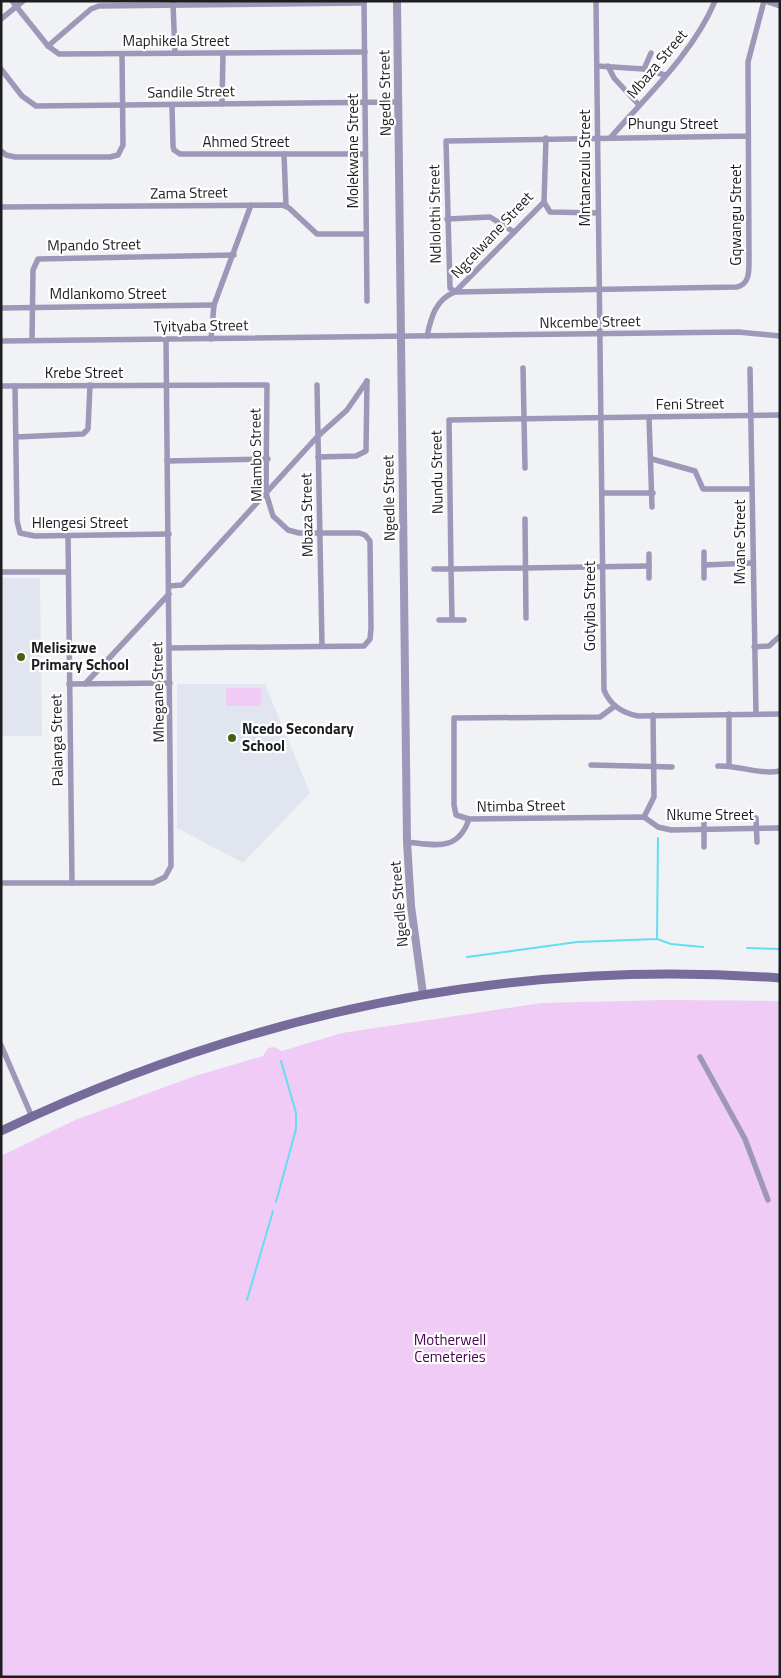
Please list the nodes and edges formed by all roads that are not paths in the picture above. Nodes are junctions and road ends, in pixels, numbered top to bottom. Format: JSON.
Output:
{"nodes":[{"id":1,"x":12,"y":1,"type":"edge"},
{"id":2,"x":24,"y":1,"type":"edge"},
{"id":3,"x":397,"y":1,"type":"edge"},
{"id":4,"x":596,"y":1,"type":"edge"},
{"id":5,"x":715,"y":1,"type":"edge"},
{"id":6,"x":765,"y":1,"type":"edge"},
{"id":7,"x":317,"y":2,"type":"edge"},
{"id":8,"x":364,"y":2,"type":"edge"},
{"id":9,"x":173,"y":3,"type":"edge"},
{"id":10,"x":780,"y":6,"type":"edge"},
{"id":11,"x":17,"y":7,"type":"junction"},
{"id":12,"x":1,"y":19,"type":"edge"},
{"id":13,"x":48,"y":46,"type":"junction"},
{"id":14,"x":365,"y":52,"type":"junction"},
{"id":15,"x":175,"y":53,"type":"junction"},
{"id":16,"x":222,"y":53,"type":"junction"},
{"id":17,"x":651,"y":53,"type":"dead end"},
{"id":18,"x":122,"y":54,"type":"junction"},
{"id":19,"x":597,"y":66,"type":"junction"},
{"id":20,"x":608,"y":66,"type":"junction"},
{"id":21,"x":644,"y":68,"type":"junction"},
{"id":22,"x":1,"y":69,"type":"edge"},
{"id":23,"x":665,"y":75,"type":"junction"},
{"id":24,"x":366,"y":102,"type":"junction"},
{"id":25,"x":398,"y":102,"type":"junction"},
{"id":26,"x":222,"y":104,"type":"junction"},
{"id":27,"x":123,"y":105,"type":"junction"},
{"id":28,"x":172,"y":105,"type":"junction"},
{"id":29,"x":638,"y":105,"type":"junction"},
{"id":30,"x":748,"y":136,"type":"junction"},
{"id":31,"x":597,"y":137,"type":"junction"},
{"id":32,"x":611,"y":137,"type":"junction"},
{"id":33,"x":546,"y":138,"type":"junction"},
{"id":34,"x":1,"y":151,"type":"edge"},
{"id":35,"x":284,"y":154,"type":"junction"},
{"id":36,"x":365,"y":154,"type":"junction"},
{"id":37,"x":544,"y":202,"type":"junction"},
{"id":38,"x":251,"y":205,"type":"junction"},
{"id":39,"x":286,"y":206,"type":"junction"},
{"id":40,"x":1,"y":207,"type":"edge"},
{"id":41,"x":598,"y":213,"type":"junction"},
{"id":42,"x":447,"y":219,"type":"junction"},
{"id":43,"x":514,"y":232,"type":"junction"},
{"id":44,"x":366,"y":234,"type":"junction"},
{"id":45,"x":234,"y":255,"type":"junction"},
{"id":46,"x":598,"y":289,"type":"junction"},
{"id":47,"x":455,"y":292,"type":"junction"},
{"id":48,"x":367,"y":300,"type":"dead end"},
{"id":49,"x":214,"y":306,"type":"junction"},
{"id":50,"x":33,"y":307,"type":"junction"},
{"id":51,"x":1,"y":308,"type":"edge"},
{"id":52,"x":599,"y":335,"type":"junction"},
{"id":53,"x":401,"y":336,"type":"junction"},
{"id":54,"x":428,"y":336,"type":"junction"},
{"id":55,"x":780,"y":336,"type":"edge"},
{"id":56,"x":211,"y":339,"type":"junction"},
{"id":57,"x":32,"y":340,"type":"junction"},
{"id":58,"x":166,"y":340,"type":"junction"},
{"id":59,"x":1,"y":341,"type":"edge"},
{"id":60,"x":523,"y":368,"type":"dead end"},
{"id":61,"x":750,"y":369,"type":"dead end"},
{"id":62,"x":90,"y":385,"type":"junction"},
{"id":63,"x":167,"y":385,"type":"junction"},
{"id":64,"x":317,"y":385,"type":"dead end"},
{"id":65,"x":1,"y":386,"type":"edge"},
{"id":66,"x":15,"y":386,"type":"junction"},
{"id":67,"x":751,"y":415,"type":"junction"},
{"id":68,"x":780,"y":415,"type":"edge"},
{"id":69,"x":600,"y":417,"type":"junction"},
{"id":70,"x":650,"y":417,"type":"junction"},
{"id":71,"x":524,"y":418,"type":"junction"},
{"id":72,"x":16,"y":437,"type":"junction"},
{"id":73,"x":317,"y":437,"type":"junction"},
{"id":74,"x":318,"y":457,"type":"junction"},
{"id":75,"x":268,"y":459,"type":"junction"},
{"id":76,"x":652,"y":459,"type":"junction"},
{"id":77,"x":167,"y":460,"type":"junction"},
{"id":78,"x":525,"y":468,"type":"dead end"},
{"id":79,"x":752,"y":489,"type":"junction"},
{"id":80,"x":266,"y":493,"type":"junction"},
{"id":81,"x":602,"y":493,"type":"junction"},
{"id":82,"x":653,"y":493,"type":"junction"},
{"id":83,"x":652,"y":507,"type":"dead end"},
{"id":84,"x":524,"y":519,"type":"dead end"},
{"id":85,"x":169,"y":534,"type":"junction"},
{"id":86,"x":320,"y":534,"type":"junction"},
{"id":87,"x":68,"y":536,"type":"junction"},
{"id":88,"x":704,"y":552,"type":"dead end"},
{"id":89,"x":649,"y":554,"type":"dead end"},
{"id":90,"x":752,"y":563,"type":"junction"},
{"id":91,"x":704,"y":565,"type":"junction"},
{"id":92,"x":649,"y":566,"type":"junction"},
{"id":93,"x":602,"y":567,"type":"junction"},
{"id":94,"x":526,"y":568,"type":"junction"},
{"id":95,"x":434,"y":569,"type":"dead end"},
{"id":96,"x":451,"y":569,"type":"junction"},
{"id":97,"x":1,"y":572,"type":"edge"},
{"id":98,"x":68,"y":572,"type":"junction"},
{"id":99,"x":649,"y":578,"type":"dead end"},
{"id":100,"x":704,"y":578,"type":"dead end"},
{"id":101,"x":169,"y":586,"type":"junction"},
{"id":102,"x":169,"y":594,"type":"junction"},
{"id":103,"x":526,"y":618,"type":"dead end"},
{"id":104,"x":452,"y":619,"type":"junction"},
{"id":105,"x":439,"y":620,"type":"dead end"},
{"id":106,"x":464,"y":620,"type":"dead end"},
{"id":107,"x":780,"y":636,"type":"edge"},
{"id":108,"x":322,"y":645,"type":"junction"},
{"id":109,"x":754,"y":647,"type":"junction"},
{"id":110,"x":170,"y":648,"type":"junction"},
{"id":111,"x":170,"y":683,"type":"junction"},
{"id":112,"x":68,"y":684,"type":"junction"},
{"id":113,"x":85,"y":684,"type":"junction"},
{"id":114,"x":615,"y":706,"type":"junction"},
{"id":115,"x":729,"y":714,"type":"junction"},
{"id":116,"x":756,"y":714,"type":"junction"},
{"id":117,"x":780,"y":714,"type":"edge"},
{"id":118,"x":654,"y":715,"type":"junction"},
{"id":119,"x":591,"y":766,"type":"dead end"},
{"id":120,"x":654,"y":766,"type":"junction"},
{"id":121,"x":672,"y":766,"type":"dead end"},
{"id":122,"x":718,"y":766,"type":"dead end"},
{"id":123,"x":729,"y":766,"type":"junction"},
{"id":124,"x":780,"y":771,"type":"edge"},
{"id":125,"x":704,"y":817,"type":"dead end"},
{"id":126,"x":644,"y":818,"type":"junction"},
{"id":127,"x":756,"y":818,"type":"dead end"},
{"id":128,"x":469,"y":819,"type":"junction"},
{"id":129,"x":757,"y":828,"type":"junction"},
{"id":130,"x":780,"y":828,"type":"edge"},
{"id":131,"x":704,"y":829,"type":"junction"},
{"id":132,"x":407,"y":842,"type":"junction"},
{"id":133,"x":757,"y":842,"type":"dead end"},
{"id":134,"x":704,"y":847,"type":"dead end"},
{"id":135,"x":1,"y":883,"type":"edge"},
{"id":136,"x":72,"y":883,"type":"junction"},
{"id":137,"x":780,"y":978,"type":"edge"},
{"id":138,"x":423,"y":994,"type":"junction"},
{"id":139,"x":2,"y":1047,"type":"edge"},
{"id":140,"x":700,"y":1057,"type":"dead end"},
{"id":141,"x":32,"y":1117,"type":"junction"},
{"id":142,"x":1,"y":1131,"type":"edge"},
{"id":143,"x":768,"y":1200,"type":"dead end"}],
"edges":[{"from":1,"to":11,"type":"street"},
{"from":2,"to":11,"type":"street"},
{"from":3,"to":25,"type":"street","name":"Ngedle Street"},
{"from":4,"to":19,"type":"street","name":"Mntanezulu Street"},
{"from":5,"to":23,"type":"street","name":"Mbaza Street"},
{"from":6,"to":10,"type":"street"},
{"from":6,"to":30,"type":"street","name":"Gqwangu Street"},
{"from":7,"to":8,"type":"street"},
{"from":7,"to":9,"type":"street"},
{"from":8,"to":14,"type":"street","name":"Molekwane Street"},
{"from":9,"to":13,"type":"street"},
{"from":9,"to":15,"type":"street"},
{"from":11,"to":12,"type":"street"},
{"from":11,"to":13,"type":"street"},
{"from":13,"to":18,"type":"street","name":"Maphikela Street"},
{"from":14,"to":16,"type":"street","name":"Maphikela Street"},
{"from":14,"to":24,"type":"street","name":"Molekwane Street"},
{"from":15,"to":16,"type":"street","name":"Maphikela Street"},
{"from":15,"to":18,"type":"street","name":"Maphikela Street"},
{"from":16,"to":26,"type":"street"},
{"from":17,"to":21,"type":"street"},
{"from":18,"to":27,"type":"street"},
{"from":19,"to":20,"type":"street"},
{"from":19,"to":31,"type":"street","name":"Mntanezulu Street"},
{"from":20,"to":21,"type":"street"},
{"from":20,"to":29,"type":"street"},
{"from":21,"to":23,"type":"street"},
{"from":22,"to":27,"type":"street","name":"Sandile Street"},
{"from":23,"to":29,"type":"street","name":"Mbaza Street"},
{"from":24,"to":25,"type":"street","name":"Sandile Street"},
{"from":24,"to":26,"type":"street","name":"Sandile Street"},
{"from":24,"to":36,"type":"street","name":"Molekwane Street"},
{"from":25,"to":53,"type":"street","name":"Ngedle Street"},
{"from":26,"to":28,"type":"street","name":"Sandile Street"},
{"from":27,"to":28,"type":"street","name":"Sandile Street"},
{"from":27,"to":34,"type":"street"},
{"from":28,"to":35,"type":"street","name":"Ahmed Street"},
{"from":29,"to":32,"type":"street","name":"Mbaza Street"},
{"from":30,"to":32,"type":"street","name":"Phungu Street"},
{"from":30,"to":46,"type":"street","name":"Gqwangu Street"},
{"from":31,"to":32,"type":"street","name":"Phungu Street"},
{"from":31,"to":33,"type":"street","name":"Ndlolothi Street"},
{"from":31,"to":41,"type":"street","name":"Mntanezulu Street"},
{"from":33,"to":37,"type":"street","name":"Ngcelwane Street"},
{"from":33,"to":42,"type":"street","name":"Ndlolothi Street"},
{"from":35,"to":36,"type":"street","name":"Ahmed Street"},
{"from":35,"to":39,"type":"street"},
{"from":36,"to":44,"type":"street","name":"Molekwane Street"},
{"from":37,"to":41,"type":"street"},
{"from":37,"to":43,"type":"street","name":"Ngcelwane Street"},
{"from":38,"to":39,"type":"street","name":"Zama Street"},
{"from":38,"to":40,"type":"street","name":"Zama Street"},
{"from":38,"to":45,"type":"street"},
{"from":39,"to":44,"type":"street"},
{"from":41,"to":46,"type":"street","name":"Mntanezulu Street"},
{"from":42,"to":43,"type":"street"},
{"from":42,"to":47,"type":"street","name":"Ndlolothi Street"},
{"from":43,"to":47,"type":"street","name":"Ngcelwane Street"},
{"from":44,"to":48,"type":"street","name":"Molekwane Street"},
{"from":45,"to":49,"type":"street"},
{"from":45,"to":50,"type":"street","name":"Mpando Street"},
{"from":46,"to":47,"type":"street"},
{"from":46,"to":52,"type":"street","name":"Mntanezulu Street"},
{"from":47,"to":54,"type":"street","name":"Ngcelwane Street"},
{"from":49,"to":50,"type":"street","name":"Mdlankomo Street"},
{"from":49,"to":56,"type":"street"},
{"from":50,"to":51,"type":"street","name":"Mdlankomo Street"},
{"from":50,"to":57,"type":"street","name":"Mpando Street"},
{"from":52,"to":54,"type":"street","name":"Nkcembe Street"},
{"from":52,"to":55,"type":"street","name":"Nkcembe Street"},
{"from":52,"to":69,"type":"street","name":"Gotyiba Street"},
{"from":53,"to":54,"type":"street","name":"Nkcembe Street"},
{"from":53,"to":56,"type":"street","name":"Tyityaba Street"},
{"from":53,"to":132,"type":"street","name":"Ngedle Street"},
{"from":56,"to":58,"type":"street","name":"Tyityaba Street"},
{"from":57,"to":58,"type":"street","name":"Tyityaba Street"},
{"from":57,"to":59,"type":"street","name":"Tyityaba Street"},
{"from":58,"to":63,"type":"street","name":"Mhegane Street"},
{"from":60,"to":71,"type":"street"},
{"from":61,"to":67,"type":"street","name":"Mvane Street"},
{"from":62,"to":63,"type":"street","name":"Krebe Street"},
{"from":62,"to":66,"type":"street","name":"Krebe Street"},
{"from":62,"to":72,"type":"street"},
{"from":63,"to":75,"type":"street","name":"Mlambo Street"},
{"from":63,"to":77,"type":"street","name":"Mhegane Street"},
{"from":64,"to":73,"type":"street","name":"Mbaza Street"},
{"from":65,"to":66,"type":"street","name":"Krebe Street"},
{"from":66,"to":72,"type":"street","name":"Hlengesi Street"},
{"from":67,"to":68,"type":"street","name":"Feni Street"},
{"from":67,"to":70,"type":"street","name":"Feni Street"},
{"from":67,"to":79,"type":"street","name":"Mvane Street"},
{"from":69,"to":70,"type":"street","name":"Feni Street"},
{"from":69,"to":71,"type":"street","name":"Nundu Street"},
{"from":69,"to":81,"type":"street","name":"Gotyiba Street"},
{"from":70,"to":76,"type":"street"},
{"from":71,"to":78,"type":"street"},
{"from":71,"to":96,"type":"street","name":"Nundu Street"},
{"from":72,"to":87,"type":"street","name":"Hlengesi Street"},
{"from":73,"to":74,"type":"street","name":"Mbaza Street"},
{"from":73,"to":74,"type":"street"},
{"from":73,"to":80,"type":"street"},
{"from":74,"to":86,"type":"street","name":"Mbaza Street"},
{"from":75,"to":77,"type":"street"},
{"from":75,"to":80,"type":"street","name":"Mlambo Street"},
{"from":76,"to":79,"type":"street"},
{"from":76,"to":82,"type":"street"},
{"from":77,"to":85,"type":"street","name":"Mhegane Street"},
{"from":79,"to":90,"type":"street","name":"Mvane Street"},
{"from":80,"to":86,"type":"street","name":"Mlambo Street"},
{"from":80,"to":101,"type":"street"},
{"from":81,"to":82,"type":"street"},
{"from":81,"to":93,"type":"street","name":"Gotyiba Street"},
{"from":82,"to":83,"type":"street"},
{"from":84,"to":94,"type":"street"},
{"from":85,"to":87,"type":"street","name":"Hlengesi Street"},
{"from":85,"to":101,"type":"street","name":"Mhegane Street"},
{"from":86,"to":108,"type":"street","name":"Mbaza Street"},
{"from":86,"to":108,"type":"street","name":"Mlambo Street"},
{"from":87,"to":98,"type":"street","name":"Palanga Street"},
{"from":88,"to":91,"type":"street"},
{"from":89,"to":92,"type":"street"},
{"from":90,"to":91,"type":"street"},
{"from":90,"to":109,"type":"street","name":"Mvane Street"},
{"from":91,"to":100,"type":"street"},
{"from":92,"to":93,"type":"street"},
{"from":92,"to":99,"type":"street"},
{"from":93,"to":94,"type":"street"},
{"from":93,"to":114,"type":"street","name":"Gotyiba Street"},
{"from":94,"to":96,"type":"street"},
{"from":94,"to":103,"type":"street"},
{"from":95,"to":96,"type":"street"},
{"from":96,"to":104,"type":"street","name":"Nundu Street"},
{"from":97,"to":98,"type":"street"},
{"from":98,"to":112,"type":"street","name":"Palanga Street"},
{"from":101,"to":102,"type":"street","name":"Mhegane Street"},
{"from":102,"to":110,"type":"street","name":"Mhegane Street"},
{"from":102,"to":113,"type":"street"},
{"from":104,"to":105,"type":"street"},
{"from":104,"to":106,"type":"street"},
{"from":107,"to":109,"type":"street"},
{"from":108,"to":110,"type":"street","name":"Mlambo Street"},
{"from":109,"to":116,"type":"street","name":"Mvane Street"},
{"from":110,"to":111,"type":"street","name":"Mhegane Street"},
{"from":111,"to":113,"type":"street"},
{"from":111,"to":136,"type":"street","name":"Mhegane Street"},
{"from":112,"to":113,"type":"street"},
{"from":112,"to":136,"type":"street","name":"Palanga Street"},
{"from":114,"to":118,"type":"street"},
{"from":114,"to":128,"type":"street","name":"Ntimba Street"},
{"from":115,"to":116,"type":"street"},
{"from":115,"to":118,"type":"street"},
{"from":115,"to":123,"type":"street"},
{"from":116,"to":117,"type":"street"},
{"from":118,"to":120,"type":"street"},
{"from":119,"to":120,"type":"street"},
{"from":120,"to":121,"type":"street"},
{"from":120,"to":126,"type":"street"},
{"from":122,"to":123,"type":"street"},
{"from":123,"to":124,"type":"street"},
{"from":125,"to":131,"type":"street"},
{"from":126,"to":128,"type":"street","name":"Ntimba Street"},
{"from":126,"to":131,"type":"street","name":"Nkume Street"},
{"from":127,"to":129,"type":"street"},
{"from":128,"to":132,"type":"street"},
{"from":129,"to":130,"type":"street","name":"Nkume Street"},
{"from":129,"to":131,"type":"street","name":"Nkume Street"},
{"from":129,"to":133,"type":"street"},
{"from":131,"to":134,"type":"street"},
{"from":132,"to":138,"type":"street","name":"Ngedle Street"},
{"from":135,"to":136,"type":"street","name":"Mhegane Street"},
{"from":137,"to":138,"type":"main road"},
{"from":138,"to":141,"type":"main road"},
{"from":139,"to":141,"type":"street"},
{"from":140,"to":143,"type":"street"},
{"from":141,"to":142,"type":"main road"}]}
